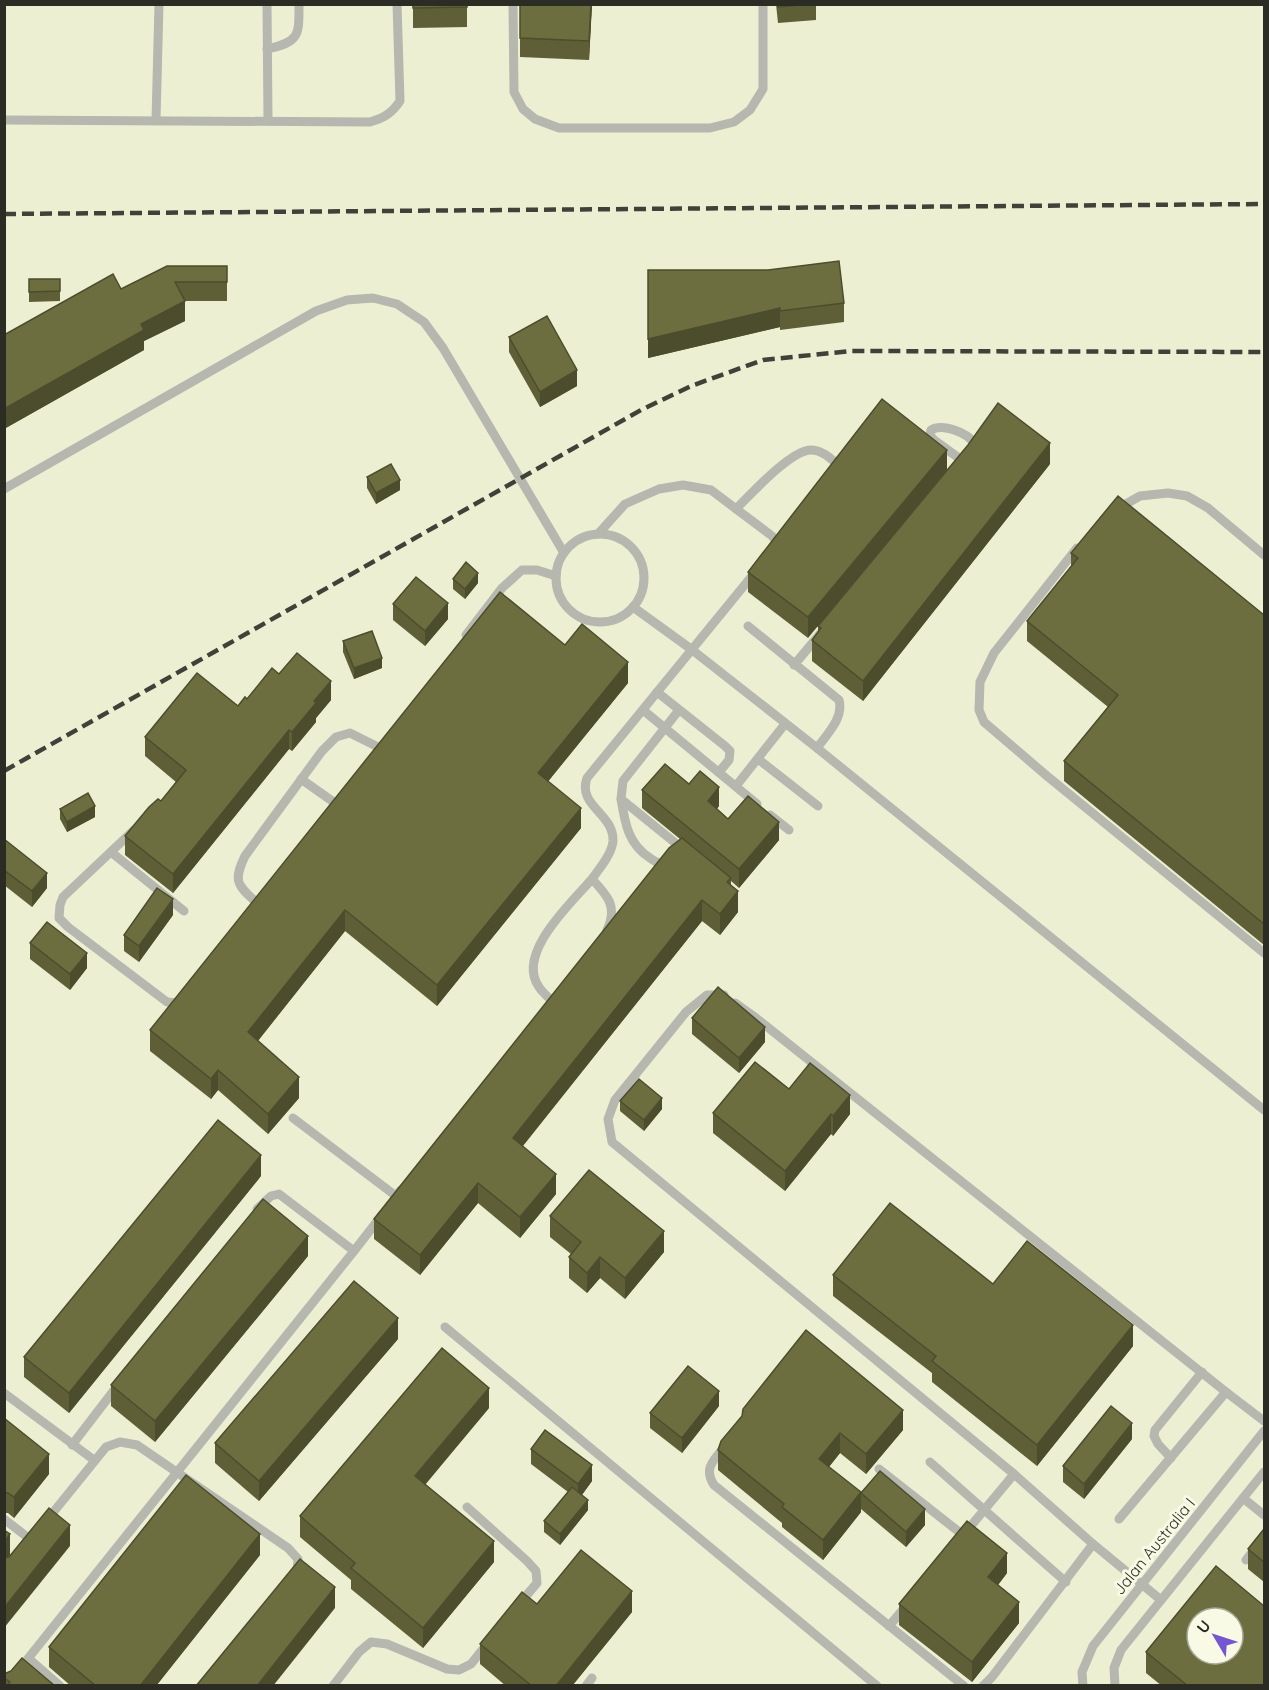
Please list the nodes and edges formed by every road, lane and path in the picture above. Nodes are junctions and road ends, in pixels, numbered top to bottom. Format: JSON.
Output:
{"nodes":[{"id":1,"x":159,"y":4,"type":"edge"},
{"id":2,"x":267,"y":4,"type":"edge"},
{"id":3,"x":299,"y":4,"type":"edge"},
{"id":4,"x":397,"y":4,"type":"edge"},
{"id":5,"x":513,"y":4,"type":"edge"},
{"id":6,"x":763,"y":4,"type":"edge"},
{"id":7,"x":267,"y":49,"type":"junction"},
{"id":8,"x":4,"y":120,"type":"edge"},
{"id":9,"x":156,"y":120,"type":"junction"},
{"id":10,"x":268,"y":120,"type":"junction"},
{"id":11,"x":963,"y":461,"type":"junction"},
{"id":12,"x":836,"y":463,"type":"edge"},
{"id":13,"x":956,"y":470,"type":"edge"},
{"id":14,"x":4,"y":489,"type":"edge"},
{"id":15,"x":736,"y":509,"type":"junction"},
{"id":16,"x":1106,"y":518,"type":"edge"},
{"id":17,"x":598,"y":534,"type":"junction"},
{"id":18,"x":1084,"y":539,"type":"edge"},
{"id":19,"x":564,"y":553,"type":"junction"},
{"id":20,"x":1264,"y":555,"type":"edge"},
{"id":21,"x":768,"y":557,"type":"edge"},
{"id":22,"x":761,"y":565,"type":"edge"},
{"id":23,"x":556,"y":576,"type":"junction"},
{"id":24,"x":633,"y":607,"type":"junction"},
{"id":25,"x":748,"y":626,"type":"dead end"},
{"id":26,"x":823,"y":630,"type":"edge"},
{"id":27,"x":459,"y":645,"type":"edge"},
{"id":28,"x":692,"y":649,"type":"junction"},
{"id":29,"x":794,"y":665,"type":"junction"},
{"id":30,"x":657,"y":692,"type":"junction"},
{"id":31,"x":643,"y":710,"type":"junction"},
{"id":32,"x":680,"y":710,"type":"junction"},
{"id":33,"x":785,"y":724,"type":"junction"},
{"id":34,"x":665,"y":728,"type":"junction"},
{"id":35,"x":387,"y":739,"type":"edge"},
{"id":36,"x":380,"y":748,"type":"junction"},
{"id":37,"x":816,"y":748,"type":"junction"},
{"id":38,"x":372,"y":757,"type":"edge"},
{"id":39,"x":758,"y":759,"type":"junction"},
{"id":40,"x":719,"y":772,"type":"junction"},
{"id":41,"x":301,"y":779,"type":"junction"},
{"id":42,"x":736,"y":786,"type":"junction"},
{"id":43,"x":343,"y":794,"type":"edge"},
{"id":44,"x":621,"y":799,"type":"junction"},
{"id":45,"x":335,"y":803,"type":"junction"},
{"id":46,"x":818,"y":806,"type":"dead end"},
{"id":47,"x":328,"y":812,"type":"edge"},
{"id":48,"x":142,"y":823,"type":"edge"},
{"id":49,"x":789,"y":830,"type":"dead end"},
{"id":50,"x":681,"y":848,"type":"junction"},
{"id":51,"x":111,"y":852,"type":"junction"},
{"id":52,"x":690,"y":856,"type":"edge"},
{"id":53,"x":592,"y":879,"type":"junction"},
{"id":54,"x":263,"y":893,"type":"edge"},
{"id":55,"x":256,"y":902,"type":"junction"},
{"id":56,"x":184,"y":911,"type":"dead end"},
{"id":57,"x":249,"y":911,"type":"edge"},
{"id":58,"x":599,"y":942,"type":"edge"},
{"id":59,"x":1264,"y":953,"type":"edge"},
{"id":60,"x":185,"y":993,"type":"edge"},
{"id":61,"x":559,"y":993,"type":"edge"},
{"id":62,"x":552,"y":1001,"type":"junction"},
{"id":63,"x":545,"y":1010,"type":"edge"},
{"id":64,"x":1264,"y":1110,"type":"edge"},
{"id":65,"x":293,"y":1118,"type":"dead end"},
{"id":66,"x":404,"y":1186,"type":"edge"},
{"id":67,"x":396,"y":1196,"type":"junction"},
{"id":68,"x":253,"y":1214,"type":"edge"},
{"id":69,"x":354,"y":1251,"type":"junction"},
{"id":70,"x":445,"y":1327,"type":"dead end"},
{"id":71,"x":1202,"y":1372,"type":"junction"},
{"id":72,"x":124,"y":1377,"type":"edge"},
{"id":73,"x":1226,"y":1392,"type":"junction"},
{"id":74,"x":4,"y":1393,"type":"edge"},
{"id":75,"x":1264,"y":1420,"type":"edge"},
{"id":76,"x":1264,"y":1431,"type":"edge"},
{"id":77,"x":729,"y":1441,"type":"edge"},
{"id":78,"x":72,"y":1444,"type":"junction"},
{"id":79,"x":1171,"y":1458,"type":"junction"},
{"id":80,"x":94,"y":1460,"type":"junction"},
{"id":81,"x":930,"y":1462,"type":"dead end"},
{"id":82,"x":879,"y":1469,"type":"edge"},
{"id":83,"x":176,"y":1471,"type":"junction"},
{"id":84,"x":1264,"y":1472,"type":"edge"},
{"id":85,"x":1014,"y":1474,"type":"junction"},
{"id":86,"x":1243,"y":1498,"type":"junction"},
{"id":87,"x":467,"y":1507,"type":"dead end"},
{"id":88,"x":984,"y":1510,"type":"junction"},
{"id":89,"x":1264,"y":1515,"type":"edge"},
{"id":90,"x":4,"y":1518,"type":"edge"},
{"id":91,"x":1119,"y":1519,"type":"dead end"},
{"id":92,"x":963,"y":1535,"type":"junction"},
{"id":93,"x":1264,"y":1537,"type":"edge"},
{"id":94,"x":31,"y":1540,"type":"junction"},
{"id":95,"x":956,"y":1544,"type":"edge"},
{"id":96,"x":1093,"y":1544,"type":"junction"},
{"id":97,"x":24,"y":1548,"type":"edge"},
{"id":98,"x":1246,"y":1560,"type":"edge"},
{"id":99,"x":291,"y":1579,"type":"edge"},
{"id":100,"x":1066,"y":1582,"type":"junction"},
{"id":101,"x":1142,"y":1584,"type":"junction"},
{"id":102,"x":912,"y":1599,"type":"edge"},
{"id":103,"x":1161,"y":1600,"type":"junction"},
{"id":104,"x":515,"y":1610,"type":"edge"},
{"id":105,"x":890,"y":1626,"type":"junction"},
{"id":106,"x":493,"y":1637,"type":"edge"},
{"id":107,"x":29,"y":1659,"type":"junction"},
{"id":108,"x":6,"y":1686,"type":"edge"},
{"id":109,"x":60,"y":1686,"type":"edge"},
{"id":110,"x":333,"y":1686,"type":"edge"},
{"id":111,"x":877,"y":1686,"type":"edge"},
{"id":112,"x":964,"y":1686,"type":"edge"},
{"id":113,"x":983,"y":1686,"type":"edge"},
{"id":114,"x":1083,"y":1686,"type":"edge"},
{"id":115,"x":1115,"y":1686,"type":"edge"}],
"edges":[{"from":1,"to":9,"type":"lane"},
{"from":2,"to":7,"type":"lane"},
{"from":3,"to":7,"type":"lane"},
{"from":4,"to":10,"type":"lane"},
{"from":5,"to":6,"type":"lane"},
{"from":7,"to":10,"type":"lane"},
{"from":8,"to":9,"type":"lane"},
{"from":9,"to":10,"type":"lane"},
{"from":11,"to":11,"type":"lane"},
{"from":11,"to":13,"type":"lane"},
{"from":12,"to":15,"type":"lane"},
{"from":14,"to":19,"type":"lane"},
{"from":15,"to":17,"type":"lane"},
{"from":15,"to":21,"type":"lane"},
{"from":16,"to":20,"type":"lane"},
{"from":17,"to":19,"type":"lane"},
{"from":17,"to":24,"type":"lane"},
{"from":18,"to":59,"type":"lane"},
{"from":19,"to":23,"type":"lane"},
{"from":22,"to":28,"type":"lane"},
{"from":23,"to":24,"type":"lane"},
{"from":23,"to":27,"type":"lane"},
{"from":24,"to":28,"type":"lane"},
{"from":25,"to":29,"type":"lane"},
{"from":26,"to":29,"type":"lane"},
{"from":28,"to":30,"type":"lane"},
{"from":28,"to":33,"type":"lane"},
{"from":29,"to":37,"type":"lane"},
{"from":30,"to":31,"type":"lane"},
{"from":30,"to":32,"type":"lane"},
{"from":31,"to":34,"type":"lane"},
{"from":31,"to":53,"type":"lane"},
{"from":32,"to":34,"type":"lane"},
{"from":32,"to":40,"type":"lane"},
{"from":33,"to":37,"type":"lane"},
{"from":33,"to":39,"type":"lane"},
{"from":34,"to":40,"type":"lane"},
{"from":34,"to":44,"type":"lane"},
{"from":35,"to":36,"type":"lane"},
{"from":36,"to":38,"type":"lane"},
{"from":36,"to":41,"type":"lane"},
{"from":37,"to":64,"type":"lane"},
{"from":39,"to":42,"type":"lane"},
{"from":39,"to":46,"type":"lane"},
{"from":40,"to":42,"type":"lane"},
{"from":41,"to":45,"type":"lane"},
{"from":41,"to":55,"type":"lane"},
{"from":42,"to":49,"type":"lane"},
{"from":43,"to":45,"type":"lane"},
{"from":44,"to":50,"type":"lane"},
{"from":44,"to":50,"type":"lane"},
{"from":45,"to":47,"type":"lane"},
{"from":48,"to":51,"type":"lane"},
{"from":50,"to":52,"type":"lane"},
{"from":51,"to":56,"type":"lane"},
{"from":51,"to":60,"type":"lane"},
{"from":53,"to":58,"type":"lane"},
{"from":53,"to":62,"type":"lane"},
{"from":54,"to":55,"type":"lane"},
{"from":55,"to":57,"type":"lane"},
{"from":61,"to":62,"type":"lane"},
{"from":62,"to":63,"type":"lane"},
{"from":65,"to":67,"type":"lane"},
{"from":66,"to":67,"type":"lane"},
{"from":67,"to":69,"type":"lane"},
{"from":68,"to":69,"type":"lane"},
{"from":69,"to":83,"type":"lane"},
{"from":70,"to":111,"type":"lane"},
{"from":71,"to":73,"type":"lane"},
{"from":71,"to":79,"type":"lane"},
{"from":71,"to":85,"type":"lane"},
{"from":72,"to":78,"type":"lane"},
{"from":73,"to":75,"type":"lane"},
{"from":73,"to":79,"type":"lane"},
{"from":74,"to":78,"type":"lane"},
{"from":76,"to":101,"type":"lane","name":"Jalan Australia I"},
{"from":77,"to":105,"type":"lane"},
{"from":78,"to":80,"type":"lane"},
{"from":79,"to":91,"type":"lane"},
{"from":80,"to":83,"type":"lane"},
{"from":80,"to":94,"type":"lane"},
{"from":81,"to":88,"type":"lane"},
{"from":82,"to":92,"type":"lane"},
{"from":83,"to":99,"type":"lane"},
{"from":83,"to":107,"type":"lane"},
{"from":84,"to":86,"type":"lane"},
{"from":85,"to":88,"type":"lane"},
{"from":85,"to":96,"type":"lane"},
{"from":86,"to":89,"type":"lane"},
{"from":86,"to":103,"type":"lane"},
{"from":87,"to":104,"type":"lane"},
{"from":88,"to":92,"type":"lane"},
{"from":88,"to":100,"type":"lane"},
{"from":90,"to":94,"type":"lane"},
{"from":92,"to":95,"type":"lane"},
{"from":93,"to":98,"type":"lane"},
{"from":94,"to":97,"type":"lane"},
{"from":96,"to":100,"type":"lane"},
{"from":96,"to":101,"type":"lane"},
{"from":100,"to":113,"type":"lane"},
{"from":101,"to":103,"type":"lane"},
{"from":101,"to":114,"type":"lane","name":"Jalan Australia I"},
{"from":102,"to":105,"type":"lane"},
{"from":103,"to":115,"type":"lane"},
{"from":105,"to":112,"type":"lane"},
{"from":106,"to":110,"type":"lane"},
{"from":107,"to":108,"type":"lane"},
{"from":107,"to":109,"type":"lane"}]}
